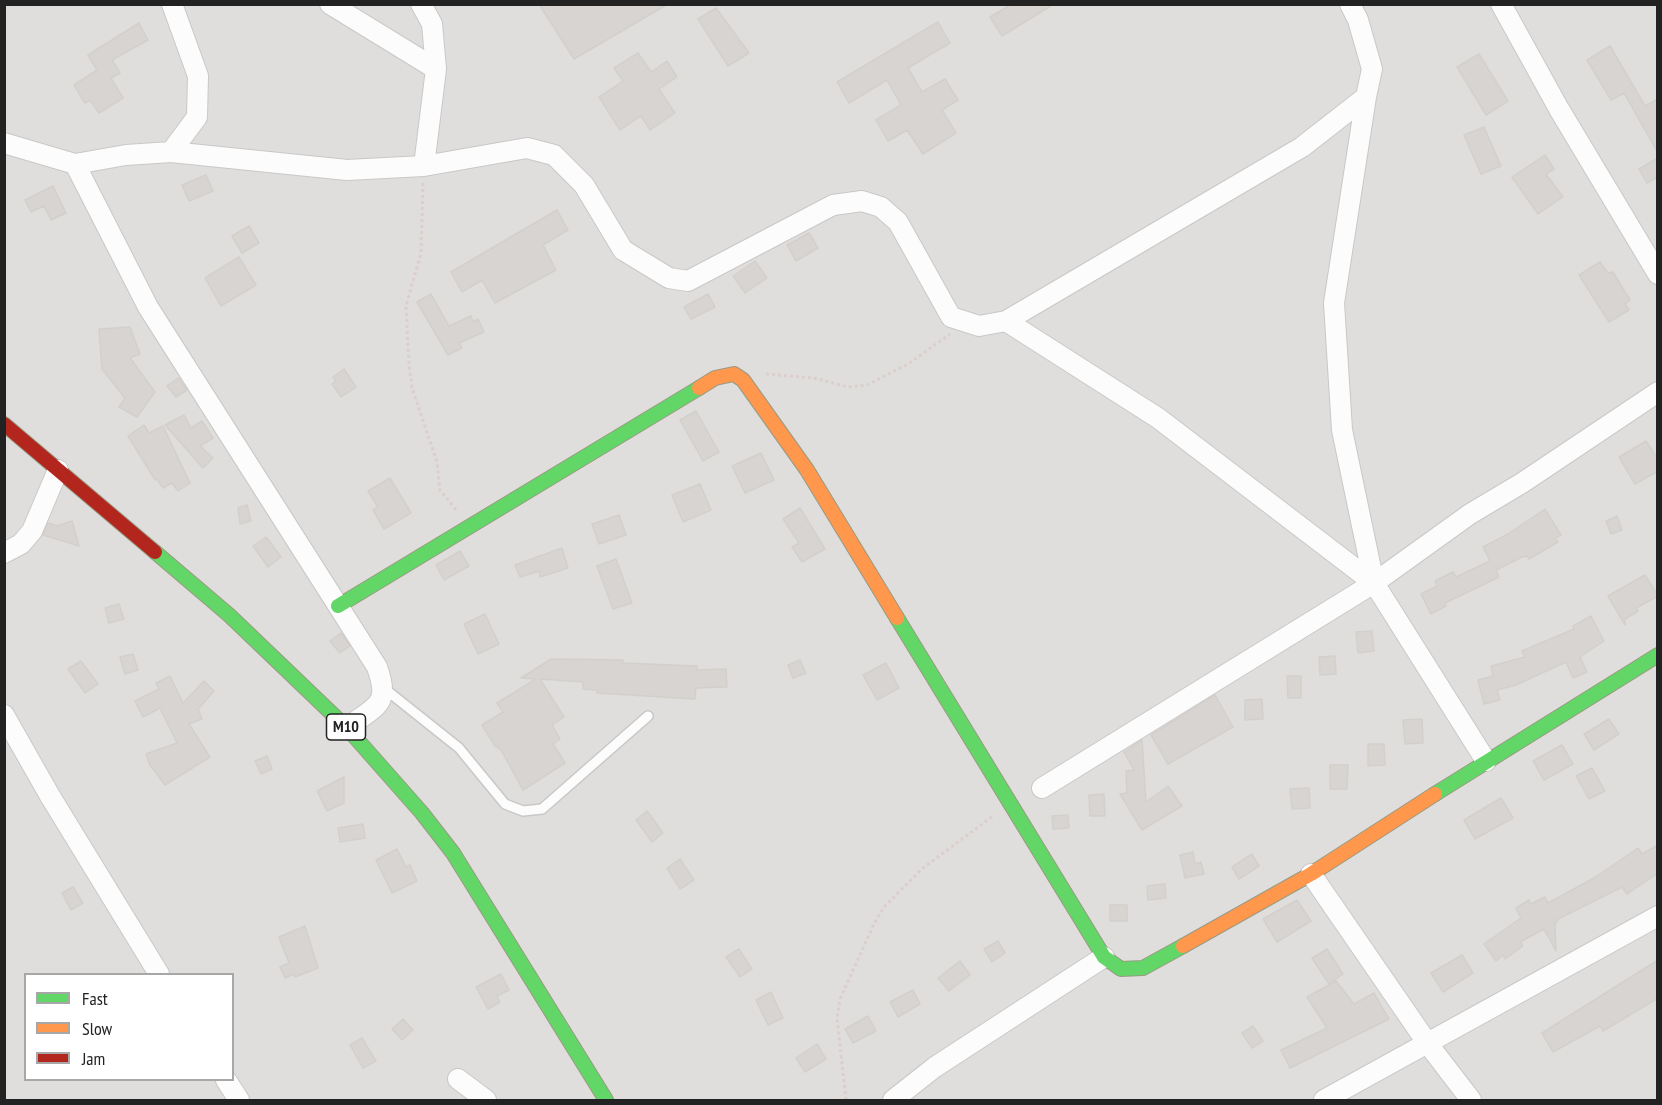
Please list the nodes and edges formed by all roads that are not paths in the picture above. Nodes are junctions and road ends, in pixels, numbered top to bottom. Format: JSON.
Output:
{"nodes":[{"id":1,"x":172,"y":4,"type":"edge"},
{"id":2,"x":330,"y":4,"type":"edge"},
{"id":3,"x":421,"y":4,"type":"edge"},
{"id":4,"x":1350,"y":4,"type":"edge"},
{"id":5,"x":1501,"y":4,"type":"edge"},
{"id":6,"x":436,"y":69,"type":"junction"},
{"id":7,"x":1366,"y":97,"type":"junction"},
{"id":8,"x":4,"y":143,"type":"edge"},
{"id":9,"x":171,"y":152,"type":"junction"},
{"id":10,"x":75,"y":164,"type":"junction"},
{"id":11,"x":424,"y":166,"type":"junction"},
{"id":12,"x":1658,"y":274,"type":"edge"},
{"id":13,"x":1006,"y":321,"type":"junction"},
{"id":14,"x":1658,"y":392,"type":"edge"},
{"id":15,"x":4,"y":424,"type":"edge"},
{"id":16,"x":58,"y":470,"type":"junction"},
{"id":17,"x":4,"y":553,"type":"edge"},
{"id":18,"x":1374,"y":583,"type":"junction"},
{"id":19,"x":338,"y":606,"type":"junction"},
{"id":20,"x":1658,"y":655,"type":"edge"},
{"id":21,"x":385,"y":689,"type":"junction"},
{"id":22,"x":4,"y":715,"type":"edge"},
{"id":23,"x":648,"y":716,"type":"dead end"},
{"id":24,"x":347,"y":728,"type":"junction"},
{"id":25,"x":1486,"y":761,"type":"junction"},
{"id":26,"x":1042,"y":788,"type":"dead end"},
{"id":27,"x":1311,"y":874,"type":"junction"},
{"id":28,"x":1658,"y":916,"type":"edge"},
{"id":29,"x":1104,"y":957,"type":"junction"},
{"id":30,"x":158,"y":973,"type":"edge"},
{"id":31,"x":1428,"y":1044,"type":"junction"},
{"id":32,"x":458,"y":1079,"type":"dead end"},
{"id":33,"x":227,"y":1081,"type":"edge"},
{"id":34,"x":239,"y":1101,"type":"edge"},
{"id":35,"x":486,"y":1101,"type":"edge"},
{"id":36,"x":606,"y":1101,"type":"edge"},
{"id":37,"x":893,"y":1101,"type":"edge"},
{"id":38,"x":1324,"y":1101,"type":"edge"},
{"id":39,"x":1471,"y":1101,"type":"edge"}],
"edges":[{"from":1,"to":9,"type":"street"},
{"from":2,"to":6,"type":"street"},
{"from":3,"to":6,"type":"street"},
{"from":4,"to":7,"type":"street"},
{"from":5,"to":12,"type":"street"},
{"from":6,"to":11,"type":"street"},
{"from":7,"to":13,"type":"street"},
{"from":7,"to":18,"type":"street"},
{"from":8,"to":10,"type":"street"},
{"from":9,"to":10,"type":"street"},
{"from":9,"to":11,"type":"street"},
{"from":10,"to":19,"type":"street"},
{"from":11,"to":13,"type":"street"},
{"from":13,"to":18,"type":"street"},
{"from":14,"to":18,"type":"street"},
{"from":15,"to":16,"type":"street","number":"M10"},
{"from":16,"to":17,"type":"street"},
{"from":16,"to":24,"type":"street","number":"M10"},
{"from":18,"to":25,"type":"street"},
{"from":18,"to":26,"type":"street"},
{"from":19,"to":21,"type":"street"},
{"from":19,"to":29,"type":"street"},
{"from":20,"to":25,"type":"street"},
{"from":21,"to":23,"type":"lane"},
{"from":21,"to":24,"type":"street"},
{"from":22,"to":30,"type":"street"},
{"from":24,"to":36,"type":"street","number":"M10"},
{"from":25,"to":27,"type":"street"},
{"from":27,"to":29,"type":"street"},
{"from":27,"to":31,"type":"street"},
{"from":28,"to":31,"type":"street"},
{"from":29,"to":37,"type":"street"},
{"from":31,"to":38,"type":"street"},
{"from":31,"to":39,"type":"street"},
{"from":32,"to":35,"type":"street"},
{"from":33,"to":34,"type":"street"}]}
